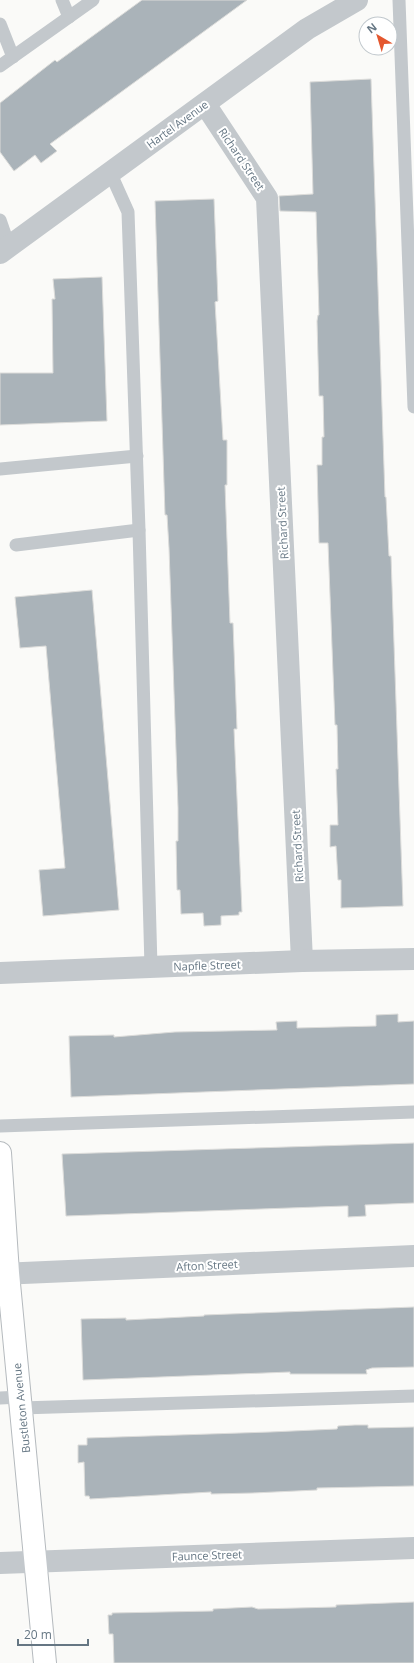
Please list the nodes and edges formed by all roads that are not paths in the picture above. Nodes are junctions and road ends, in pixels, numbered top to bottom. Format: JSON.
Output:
{"nodes":[{"id":1,"x":62,"y":0,"type":"edge"},
{"id":2,"x":93,"y":0,"type":"edge"},
{"id":3,"x":357,"y":0,"type":"edge"},
{"id":4,"x":399,"y":0,"type":"edge"},
{"id":5,"x":69,"y":17,"type":"junction"},
{"id":6,"x":0,"y":24,"type":"edge"},
{"id":7,"x":13,"y":57,"type":"junction"},
{"id":8,"x":0,"y":66,"type":"edge"},
{"id":9,"x":205,"y":104,"type":"junction"},
{"id":10,"x":110,"y":172,"type":"junction"},
{"id":11,"x":0,"y":220,"type":"edge"},
{"id":12,"x":5,"y":249,"type":"edge"},
{"id":13,"x":414,"y":407,"type":"edge"},
{"id":14,"x":137,"y":456,"type":"junction"},
{"id":15,"x":0,"y":469,"type":"edge"},
{"id":16,"x":139,"y":530,"type":"junction"},
{"id":17,"x":16,"y":545,"type":"dead end"},
{"id":18,"x":414,"y":959,"type":"edge"},
{"id":19,"x":302,"y":961,"type":"junction"},
{"id":20,"x":151,"y":967,"type":"junction"},
{"id":21,"x":0,"y":973,"type":"edge"},
{"id":22,"x":414,"y":1112,"type":"edge"},
{"id":23,"x":0,"y":1126,"type":"edge"},
{"id":24,"x":0,"y":1153,"type":"edge"},
{"id":25,"x":414,"y":1256,"type":"edge"},
{"id":26,"x":4,"y":1274,"type":"edge"},
{"id":27,"x":414,"y":1396,"type":"edge"},
{"id":28,"x":13,"y":1401,"type":"edge"},
{"id":29,"x":414,"y":1548,"type":"edge"},
{"id":30,"x":36,"y":1562,"type":"junction"},
{"id":31,"x":0,"y":1563,"type":"edge"},
{"id":32,"x":45,"y":1663,"type":"edge"}],
"edges":[{"from":1,"to":5,"type":"lane"},
{"from":2,"to":5,"type":"lane"},
{"from":3,"to":9,"type":"street","name":"Hartel Avenue"},
{"from":4,"to":13,"type":"lane"},
{"from":5,"to":7,"type":"lane"},
{"from":6,"to":7,"type":"lane"},
{"from":7,"to":8,"type":"lane"},
{"from":9,"to":10,"type":"street","name":"Hartel Avenue"},
{"from":9,"to":19,"type":"street","name":"Richard Street"},
{"from":10,"to":12,"type":"street","name":"Hartel Avenue"},
{"from":10,"to":14,"type":"lane"},
{"from":11,"to":12,"type":"lane"},
{"from":14,"to":15,"type":"lane"},
{"from":14,"to":16,"type":"lane"},
{"from":16,"to":17,"type":"lane"},
{"from":16,"to":20,"type":"lane"},
{"from":18,"to":19,"type":"street","name":"Napfle Street"},
{"from":19,"to":20,"type":"street","name":"Napfle Street"},
{"from":20,"to":21,"type":"street","name":"Napfle Street"},
{"from":22,"to":23,"type":"lane"},
{"from":24,"to":26,"type":"main road","name":"Bustleton Avenue"},
{"from":25,"to":26,"type":"street","name":"Afton Street"},
{"from":26,"to":28,"type":"main road","name":"Bustleton Avenue"},
{"from":27,"to":28,"type":"lane"},
{"from":28,"to":30,"type":"main road","name":"Bustleton Avenue"},
{"from":29,"to":30,"type":"street","name":"Faunce Street"},
{"from":30,"to":31,"type":"street","name":"Faunce Street"},
{"from":30,"to":32,"type":"main road","name":"Bustleton Avenue"}]}
